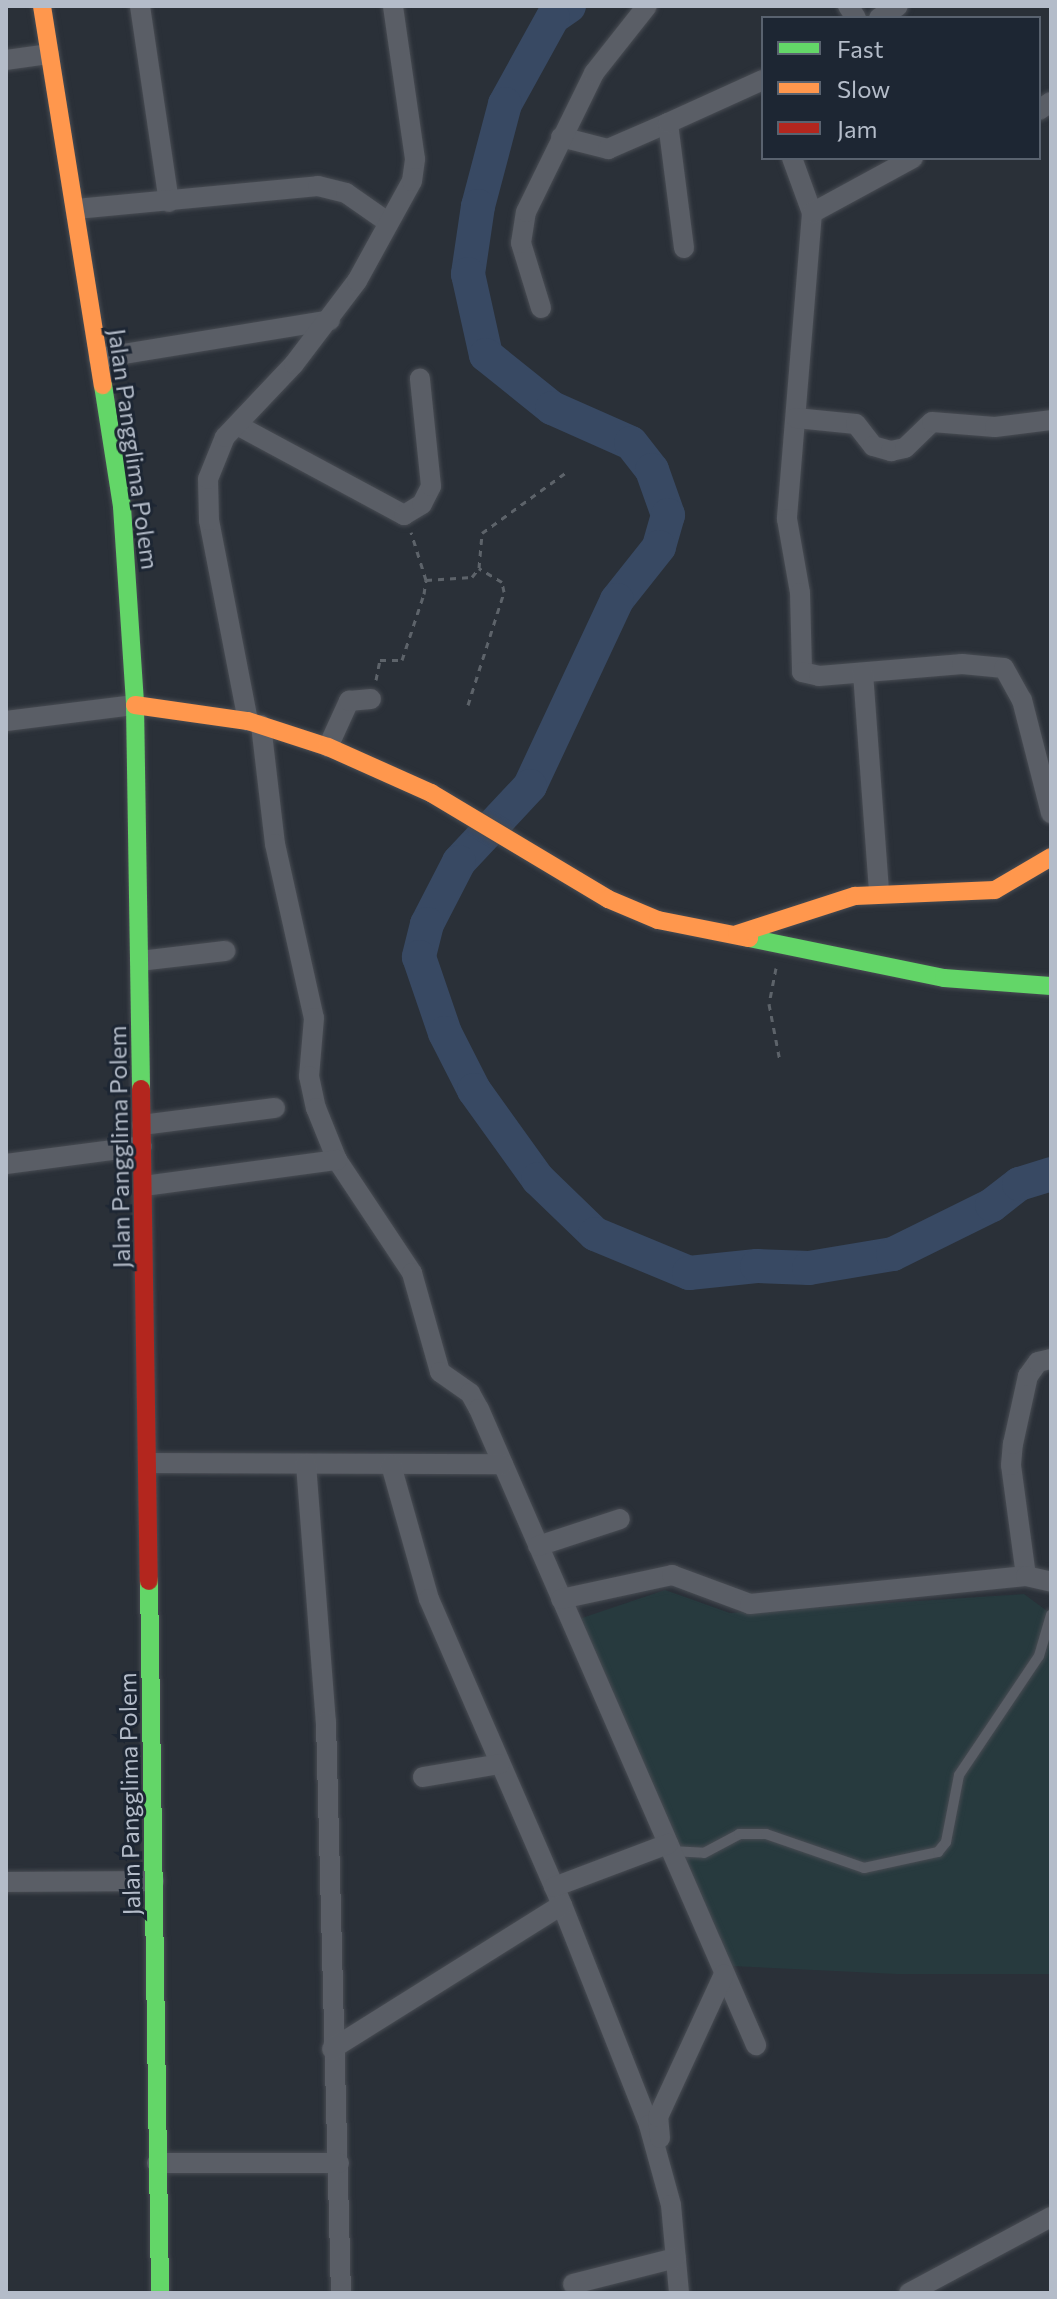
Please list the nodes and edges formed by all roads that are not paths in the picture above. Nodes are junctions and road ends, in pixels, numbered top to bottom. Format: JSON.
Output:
{"nodes":[{"id":1,"x":42,"y":6,"type":"edge"},
{"id":2,"x":140,"y":6,"type":"edge"},
{"id":3,"x":393,"y":6,"type":"edge"},
{"id":4,"x":647,"y":6,"type":"edge"},
{"id":5,"x":49,"y":54,"type":"junction"},
{"id":6,"x":6,"y":60,"type":"edge"},
{"id":7,"x":761,"y":81,"type":"edge"},
{"id":8,"x":668,"y":123,"type":"junction"},
{"id":9,"x":561,"y":137,"type":"junction"},
{"id":10,"x":793,"y":160,"type":"edge"},
{"id":11,"x":909,"y":160,"type":"edge"},
{"id":12,"x":169,"y":202,"type":"junction"},
{"id":13,"x":76,"y":209,"type":"junction"},
{"id":14,"x":812,"y":213,"type":"junction"},
{"id":15,"x":389,"y":223,"type":"junction"},
{"id":16,"x":684,"y":248,"type":"dead end"},
{"id":17,"x":541,"y":308,"type":"dead end"},
{"id":18,"x":330,"y":320,"type":"junction"},
{"id":19,"x":99,"y":358,"type":"junction"},
{"id":20,"x":420,"y":379,"type":"dead end"},
{"id":21,"x":796,"y":418,"type":"junction"},
{"id":22,"x":1051,"y":420,"type":"edge"},
{"id":23,"x":237,"y":425,"type":"junction"},
{"id":24,"x":863,"y":673,"type":"junction"},
{"id":25,"x":371,"y":699,"type":"road end"},
{"id":26,"x":135,"y":705,"type":"junction"},
{"id":27,"x":6,"y":721,"type":"edge"},
{"id":28,"x":255,"y":723,"type":"junction"},
{"id":29,"x":328,"y":747,"type":"junction"},
{"id":30,"x":1051,"y":813,"type":"edge"},
{"id":31,"x":1048,"y":865,"type":"edge"},
{"id":32,"x":879,"y":893,"type":"junction"},
{"id":33,"x":737,"y":934,"type":"junction"},
{"id":34,"x":225,"y":951,"type":"dead end"},
{"id":35,"x":140,"y":961,"type":"junction"},
{"id":36,"x":1051,"y":986,"type":"edge"},
{"id":37,"x":275,"y":1108,"type":"dead end"},
{"id":38,"x":142,"y":1125,"type":"junction"},
{"id":39,"x":142,"y":1146,"type":"junction"},
{"id":40,"x":337,"y":1160,"type":"junction"},
{"id":41,"x":6,"y":1164,"type":"edge"},
{"id":42,"x":144,"y":1186,"type":"junction"},
{"id":43,"x":1051,"y":1359,"type":"edge"},
{"id":44,"x":148,"y":1463,"type":"junction"},
{"id":45,"x":306,"y":1464,"type":"junction"},
{"id":46,"x":503,"y":1464,"type":"junction"},
{"id":47,"x":391,"y":1465,"type":"junction"},
{"id":48,"x":620,"y":1519,"type":"dead end"},
{"id":49,"x":538,"y":1546,"type":"junction"},
{"id":50,"x":1026,"y":1576,"type":"junction"},
{"id":51,"x":1051,"y":1582,"type":"edge"},
{"id":52,"x":561,"y":1599,"type":"junction"},
{"id":53,"x":1051,"y":1615,"type":"edge"},
{"id":54,"x":500,"y":1764,"type":"junction"},
{"id":55,"x":423,"y":1777,"type":"dead end"},
{"id":56,"x":669,"y":1848,"type":"junction"},
{"id":57,"x":154,"y":1881,"type":"junction"},
{"id":58,"x":6,"y":1882,"type":"edge"},
{"id":59,"x":558,"y":1896,"type":"junction"},
{"id":60,"x":724,"y":1974,"type":"junction"},
{"id":61,"x":756,"y":2045,"type":"dead end"},
{"id":62,"x":332,"y":2049,"type":"junction"},
{"id":63,"x":157,"y":2163,"type":"junction"},
{"id":64,"x":339,"y":2163,"type":"junction"},
{"id":65,"x":671,"y":2205,"type":"junction"},
{"id":66,"x":1051,"y":2217,"type":"edge"},
{"id":67,"x":676,"y":2258,"type":"junction"},
{"id":68,"x":573,"y":2284,"type":"dead end"},
{"id":69,"x":160,"y":2293,"type":"edge"},
{"id":70,"x":341,"y":2293,"type":"edge"},
{"id":71,"x":679,"y":2293,"type":"edge"},
{"id":72,"x":909,"y":2293,"type":"edge"}],
"edges":[{"from":1,"to":5,"type":"street","name":"Jalan Pangglima Polem"},
{"from":2,"to":12,"type":"street"},
{"from":3,"to":15,"type":"street"},
{"from":4,"to":9,"type":"street"},
{"from":5,"to":6,"type":"street"},
{"from":5,"to":13,"type":"street","name":"Jalan Pangglima Polem"},
{"from":7,"to":8,"type":"street"},
{"from":8,"to":9,"type":"street"},
{"from":8,"to":16,"type":"street"},
{"from":9,"to":17,"type":"street"},
{"from":10,"to":14,"type":"street"},
{"from":11,"to":14,"type":"street"},
{"from":12,"to":13,"type":"street"},
{"from":12,"to":15,"type":"street"},
{"from":13,"to":19,"type":"street","name":"Jalan Pangglima Polem"},
{"from":14,"to":21,"type":"street"},
{"from":15,"to":18,"type":"street"},
{"from":18,"to":19,"type":"street"},
{"from":18,"to":23,"type":"street"},
{"from":19,"to":26,"type":"street","name":"Jalan Pangglima Polem"},
{"from":20,"to":23,"type":"street"},
{"from":21,"to":22,"type":"street"},
{"from":21,"to":24,"type":"street"},
{"from":23,"to":28,"type":"street"},
{"from":24,"to":30,"type":"street"},
{"from":24,"to":32,"type":"street"},
{"from":25,"to":29,"type":"street"},
{"from":26,"to":27,"type":"street"},
{"from":26,"to":28,"type":"street"},
{"from":26,"to":35,"type":"street","name":"Jalan Pangglima Polem"},
{"from":28,"to":29,"type":"street"},
{"from":28,"to":40,"type":"street"},
{"from":29,"to":33,"type":"street"},
{"from":31,"to":32,"type":"street"},
{"from":32,"to":33,"type":"street"},
{"from":33,"to":36,"type":"street"},
{"from":34,"to":35,"type":"street"},
{"from":35,"to":38,"type":"street","name":"Jalan Pangglima Polem"},
{"from":37,"to":38,"type":"street"},
{"from":38,"to":39,"type":"street","name":"Jalan Pangglima Polem"},
{"from":39,"to":41,"type":"street"},
{"from":39,"to":42,"type":"street","name":"Jalan Pangglima Polem"},
{"from":40,"to":42,"type":"street"},
{"from":40,"to":46,"type":"street"},
{"from":42,"to":44,"type":"street","name":"Jalan Pangglima Polem"},
{"from":43,"to":50,"type":"street"},
{"from":44,"to":45,"type":"street"},
{"from":44,"to":57,"type":"street","name":"Jalan Pangglima Polem"},
{"from":45,"to":47,"type":"street"},
{"from":45,"to":62,"type":"street"},
{"from":46,"to":47,"type":"street"},
{"from":46,"to":49,"type":"street"},
{"from":47,"to":54,"type":"street"},
{"from":48,"to":49,"type":"street"},
{"from":49,"to":52,"type":"street"},
{"from":50,"to":51,"type":"street"},
{"from":50,"to":52,"type":"street"},
{"from":52,"to":56,"type":"street"},
{"from":53,"to":56,"type":"lane"},
{"from":54,"to":55,"type":"street"},
{"from":54,"to":59,"type":"street"},
{"from":56,"to":59,"type":"street"},
{"from":56,"to":60,"type":"street"},
{"from":57,"to":58,"type":"street"},
{"from":57,"to":63,"type":"street","name":"Jalan Pangglima Polem"},
{"from":59,"to":62,"type":"street"},
{"from":59,"to":65,"type":"street"},
{"from":60,"to":61,"type":"street"},
{"from":60,"to":65,"type":"street"},
{"from":62,"to":64,"type":"street"},
{"from":63,"to":64,"type":"street"},
{"from":63,"to":69,"type":"street","name":"Jalan Pangglima Polem"},
{"from":64,"to":70,"type":"street"},
{"from":65,"to":67,"type":"street"},
{"from":66,"to":72,"type":"street"},
{"from":67,"to":68,"type":"street"},
{"from":67,"to":71,"type":"street"}]}
